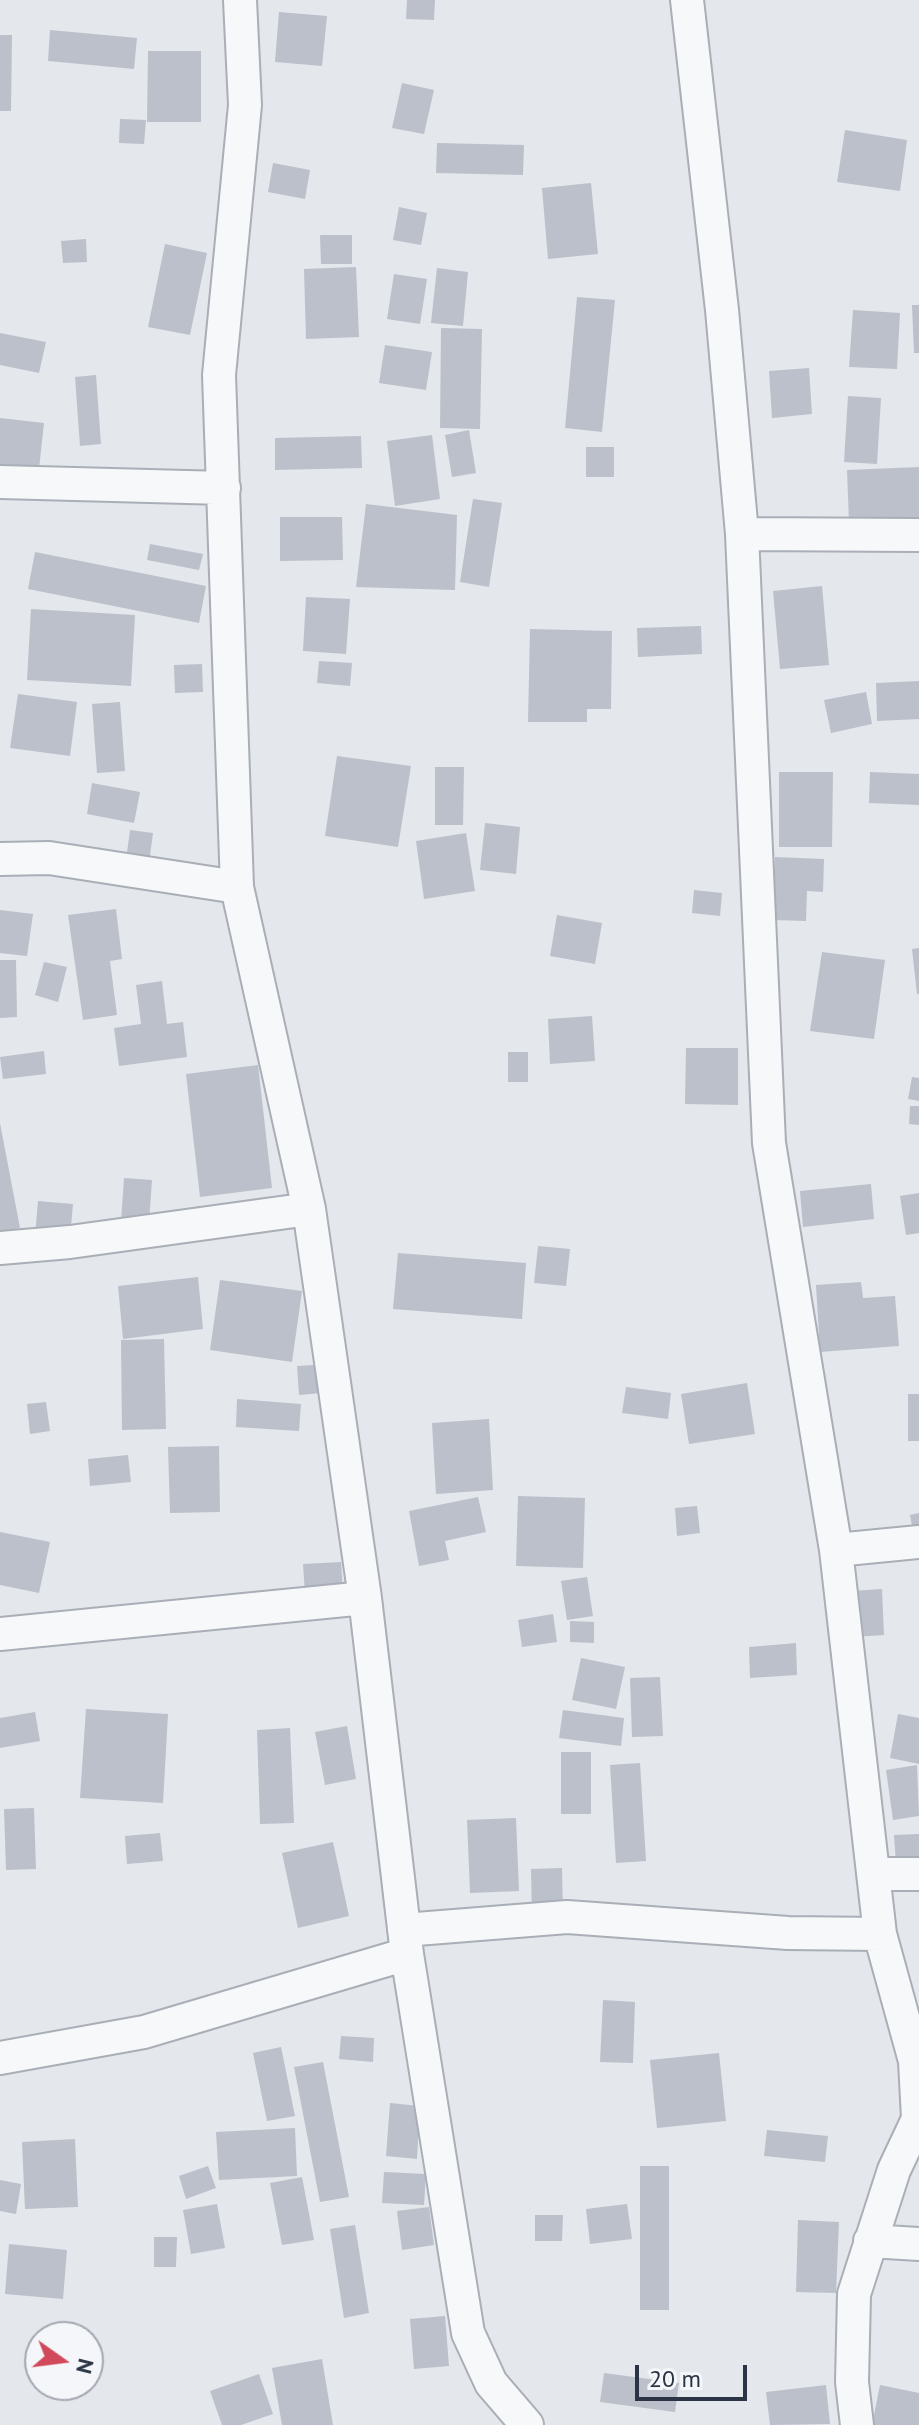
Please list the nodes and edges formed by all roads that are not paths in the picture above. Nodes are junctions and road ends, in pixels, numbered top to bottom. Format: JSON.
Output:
{"nodes":[{"id":1,"x":240,"y":0,"type":"edge"},
{"id":2,"x":687,"y":0,"type":"edge"},
{"id":3,"x":0,"y":482,"type":"edge"},
{"id":4,"x":224,"y":488,"type":"junction"},
{"id":5,"x":742,"y":534,"type":"junction"},
{"id":6,"x":919,"y":535,"type":"edge"},
{"id":7,"x":0,"y":859,"type":"edge"},
{"id":8,"x":237,"y":887,"type":"junction"},
{"id":9,"x":309,"y":1209,"type":"junction"},
{"id":10,"x":0,"y":1248,"type":"edge"},
{"id":11,"x":919,"y":1542,"type":"edge"},
{"id":12,"x":836,"y":1550,"type":"junction"},
{"id":13,"x":365,"y":1598,"type":"junction"},
{"id":14,"x":0,"y":1634,"type":"edge"},
{"id":15,"x":873,"y":1874,"type":"junction"},
{"id":16,"x":919,"y":1874,"type":"edge"},
{"id":17,"x":880,"y":1934,"type":"junction"},
{"id":18,"x":405,"y":1942,"type":"junction"},
{"id":19,"x":0,"y":2058,"type":"edge"},
{"id":20,"x":870,"y":2241,"type":"junction"},
{"id":21,"x":919,"y":2244,"type":"edge"},
{"id":22,"x":527,"y":2425,"type":"edge"},
{"id":23,"x":857,"y":2425,"type":"edge"}],
"edges":[{"from":1,"to":4,"type":"street"},
{"from":2,"to":5,"type":"street"},
{"from":3,"to":4,"type":"street"},
{"from":4,"to":8,"type":"street"},
{"from":5,"to":6,"type":"street"},
{"from":5,"to":12,"type":"street"},
{"from":7,"to":8,"type":"street"},
{"from":8,"to":9,"type":"street"},
{"from":9,"to":10,"type":"street"},
{"from":9,"to":13,"type":"street"},
{"from":11,"to":12,"type":"street"},
{"from":12,"to":15,"type":"street"},
{"from":13,"to":14,"type":"street"},
{"from":13,"to":18,"type":"street"},
{"from":15,"to":16,"type":"street"},
{"from":15,"to":17,"type":"street"},
{"from":17,"to":18,"type":"street"},
{"from":17,"to":20,"type":"street"},
{"from":18,"to":19,"type":"street"},
{"from":18,"to":22,"type":"street"},
{"from":20,"to":21,"type":"street"},
{"from":20,"to":23,"type":"street"}]}
